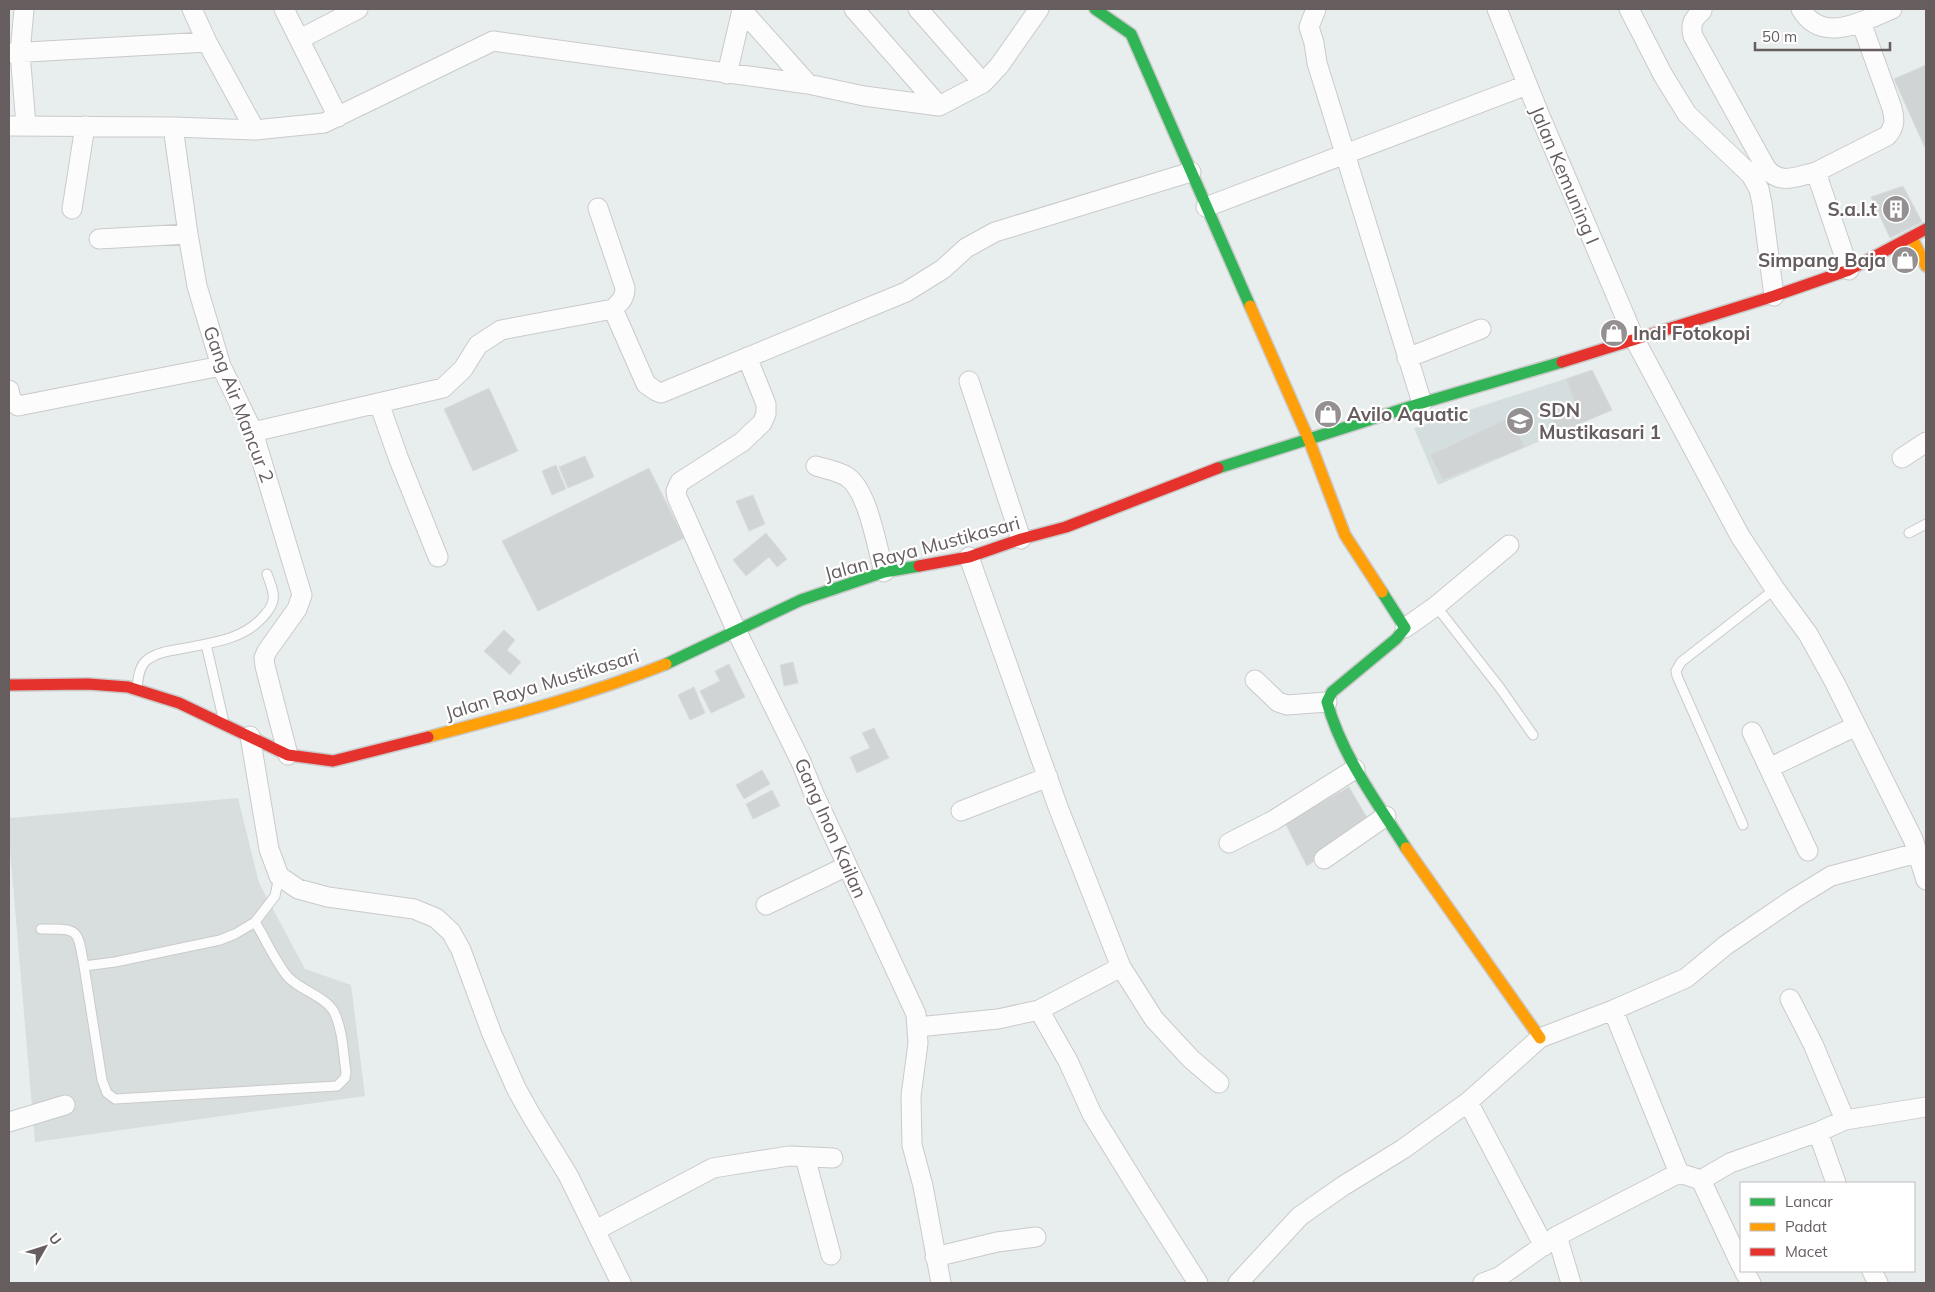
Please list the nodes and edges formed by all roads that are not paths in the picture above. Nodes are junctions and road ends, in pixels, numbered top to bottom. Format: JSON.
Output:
{"nodes":[{"id":1,"x":24,"y":9,"type":"edge"},
{"id":2,"x":192,"y":9,"type":"edge"},
{"id":3,"x":284,"y":9,"type":"edge"},
{"id":4,"x":358,"y":9,"type":"edge"},
{"id":5,"x":742,"y":9,"type":"edge"},
{"id":6,"x":854,"y":9,"type":"edge"},
{"id":7,"x":918,"y":9,"type":"edge"},
{"id":8,"x":1039,"y":9,"type":"edge"},
{"id":9,"x":1095,"y":9,"type":"edge"},
{"id":10,"x":1316,"y":9,"type":"edge"},
{"id":11,"x":1497,"y":9,"type":"edge"},
{"id":12,"x":1629,"y":9,"type":"edge"},
{"id":13,"x":1801,"y":9,"type":"edge"},
{"id":14,"x":1892,"y":9,"type":"edge"},
{"id":15,"x":1702,"y":11,"type":"dead end"},
{"id":16,"x":1861,"y":22,"type":"junction"},
{"id":17,"x":300,"y":39,"type":"junction"},
{"id":18,"x":206,"y":42,"type":"junction"},
{"id":19,"x":14,"y":53,"type":"edge"},
{"id":20,"x":727,"y":74,"type":"junction"},
{"id":21,"x":984,"y":83,"type":"junction"},
{"id":22,"x":808,"y":84,"type":"junction"},
{"id":23,"x":1527,"y":85,"type":"junction"},
{"id":24,"x":939,"y":106,"type":"junction"},
{"id":25,"x":338,"y":117,"type":"junction"},
{"id":26,"x":17,"y":125,"type":"edge"},
{"id":27,"x":85,"y":126,"type":"junction"},
{"id":28,"x":173,"y":127,"type":"junction"},
{"id":29,"x":255,"y":130,"type":"junction"},
{"id":30,"x":1345,"y":153,"type":"junction"},
{"id":31,"x":1191,"y":172,"type":"junction"},
{"id":32,"x":1816,"y":172,"type":"junction"},
{"id":33,"x":1206,"y":207,"type":"junction"},
{"id":34,"x":598,"y":208,"type":"dead end"},
{"id":35,"x":72,"y":209,"type":"dead end"},
{"id":36,"x":1926,"y":229,"type":"edge"},
{"id":37,"x":188,"y":234,"type":"junction"},
{"id":38,"x":1912,"y":238,"type":"junction"},
{"id":39,"x":99,"y":239,"type":"dead end"},
{"id":40,"x":1926,"y":266,"type":"edge"},
{"id":41,"x":1850,"y":270,"type":"junction"},
{"id":42,"x":1774,"y":296,"type":"junction"},
{"id":43,"x":613,"y":309,"type":"junction"},
{"id":44,"x":1481,"y":329,"type":"dead end"},
{"id":45,"x":1634,"y":340,"type":"junction"},
{"id":46,"x":747,"y":357,"type":"junction"},
{"id":47,"x":1407,"y":358,"type":"junction"},
{"id":48,"x":221,"y":366,"type":"junction"},
{"id":49,"x":970,"y":381,"type":"dead end"},
{"id":50,"x":9,"y":390,"type":"edge"},
{"id":51,"x":379,"y":403,"type":"junction"},
{"id":52,"x":1422,"y":403,"type":"junction"},
{"id":53,"x":253,"y":432,"type":"junction"},
{"id":54,"x":1309,"y":440,"type":"junction"},
{"id":55,"x":1926,"y":442,"type":"edge"},
{"id":56,"x":1902,"y":458,"type":"dead end"},
{"id":57,"x":816,"y":466,"type":"dead end"},
{"id":58,"x":1926,"y":524,"type":"edge"},
{"id":59,"x":1909,"y":533,"type":"dead end"},
{"id":60,"x":1021,"y":539,"type":"junction"},
{"id":61,"x":1509,"y":544,"type":"dead end"},
{"id":62,"x":438,"y":557,"type":"dead end"},
{"id":63,"x":969,"y":557,"type":"junction"},
{"id":64,"x":884,"y":572,"type":"junction"},
{"id":65,"x":267,"y":574,"type":"dead end"},
{"id":66,"x":1775,"y":589,"type":"junction"},
{"id":67,"x":1436,"y":606,"type":"junction"},
{"id":68,"x":1405,"y":628,"type":"junction"},
{"id":69,"x":737,"y":632,"type":"junction"},
{"id":70,"x":206,"y":644,"type":"junction"},
{"id":71,"x":1255,"y":680,"type":"dead end"},
{"id":72,"x":9,"y":685,"type":"edge"},
{"id":73,"x":136,"y":690,"type":"junction"},
{"id":74,"x":1327,"y":702,"type":"junction"},
{"id":75,"x":224,"y":723,"type":"junction"},
{"id":76,"x":1856,"y":726,"type":"junction"},
{"id":77,"x":1752,"y":732,"type":"dead end"},
{"id":78,"x":1533,"y":735,"type":"dead end"},
{"id":79,"x":250,"y":736,"type":"junction"},
{"id":80,"x":288,"y":755,"type":"junction"},
{"id":81,"x":1769,"y":768,"type":"junction"},
{"id":82,"x":1355,"y":769,"type":"junction"},
{"id":83,"x":1048,"y":777,"type":"junction"},
{"id":84,"x":961,"y":811,"type":"dead end"},
{"id":85,"x":1386,"y":816,"type":"junction"},
{"id":86,"x":1743,"y":825,"type":"dead end"},
{"id":87,"x":1919,"y":841,"type":"edge"},
{"id":88,"x":1229,"y":843,"type":"dead end"},
{"id":89,"x":1808,"y":851,"type":"dead end"},
{"id":90,"x":1324,"y":859,"type":"dead end"},
{"id":91,"x":847,"y":866,"type":"junction"},
{"id":92,"x":279,"y":876,"type":"junction"},
{"id":93,"x":1926,"y":880,"type":"edge"},
{"id":94,"x":766,"y":905,"type":"dead end"},
{"id":95,"x":255,"y":922,"type":"junction"},
{"id":96,"x":41,"y":929,"type":"dead end"},
{"id":97,"x":84,"y":966,"type":"junction"},
{"id":98,"x":1121,"y":967,"type":"junction"},
{"id":99,"x":1790,"y":999,"type":"dead end"},
{"id":100,"x":1039,"y":1010,"type":"junction"},
{"id":101,"x":1613,"y":1010,"type":"junction"},
{"id":102,"x":917,"y":1026,"type":"junction"},
{"id":103,"x":1540,"y":1038,"type":"junction"},
{"id":104,"x":1219,"y":1083,"type":"dead end"},
{"id":105,"x":1468,"y":1102,"type":"junction"},
{"id":106,"x":65,"y":1105,"type":"dead end"},
{"id":107,"x":1926,"y":1108,"type":"edge"},
{"id":108,"x":1845,"y":1120,"type":"junction"},
{"id":109,"x":9,"y":1122,"type":"edge"},
{"id":110,"x":1818,"y":1132,"type":"junction"},
{"id":111,"x":804,"y":1156,"type":"junction"},
{"id":112,"x":833,"y":1158,"type":"dead end"},
{"id":113,"x":1679,"y":1173,"type":"junction"},
{"id":114,"x":1701,"y":1180,"type":"junction"},
{"id":115,"x":1836,"y":1182,"type":"edge"},
{"id":116,"x":596,"y":1230,"type":"junction"},
{"id":117,"x":1036,"y":1237,"type":"dead end"},
{"id":118,"x":1551,"y":1241,"type":"junction"},
{"id":119,"x":831,"y":1255,"type":"dead end"},
{"id":120,"x":936,"y":1257,"type":"junction"},
{"id":121,"x":1740,"y":1264,"type":"edge"},
{"id":122,"x":1745,"y":1272,"type":"edge"},
{"id":123,"x":622,"y":1283,"type":"edge"},
{"id":124,"x":941,"y":1283,"type":"edge"},
{"id":125,"x":1198,"y":1283,"type":"edge"},
{"id":126,"x":1238,"y":1283,"type":"edge"},
{"id":127,"x":1483,"y":1283,"type":"edge"},
{"id":128,"x":1571,"y":1283,"type":"edge"},
{"id":129,"x":1751,"y":1283,"type":"edge"}],
"edges":[{"from":1,"to":19,"type":"street"},
{"from":2,"to":18,"type":"street"},
{"from":3,"to":17,"type":"street"},
{"from":4,"to":17,"type":"street"},
{"from":5,"to":20,"type":"street"},
{"from":5,"to":22,"type":"street"},
{"from":6,"to":24,"type":"street"},
{"from":7,"to":21,"type":"street"},
{"from":8,"to":21,"type":"street"},
{"from":9,"to":31,"type":"main road"},
{"from":10,"to":30,"type":"street"},
{"from":11,"to":23,"type":"street","name":"Jalan Kemuning I"},
{"from":12,"to":42,"type":"street"},
{"from":13,"to":16,"type":"street"},
{"from":14,"to":16,"type":"street"},
{"from":15,"to":32,"type":"street"},
{"from":16,"to":32,"type":"street"},
{"from":17,"to":25,"type":"street"},
{"from":18,"to":19,"type":"street"},
{"from":18,"to":29,"type":"street"},
{"from":19,"to":26,"type":"street"},
{"from":20,"to":22,"type":"street"},
{"from":20,"to":25,"type":"street"},
{"from":21,"to":24,"type":"street"},
{"from":22,"to":24,"type":"street"},
{"from":23,"to":30,"type":"street"},
{"from":23,"to":45,"type":"street","name":"Jalan Kemuning I"},
{"from":25,"to":29,"type":"street"},
{"from":26,"to":27,"type":"street"},
{"from":27,"to":28,"type":"street"},
{"from":27,"to":35,"type":"street"},
{"from":28,"to":29,"type":"street"},
{"from":28,"to":37,"type":"street","name":"Gang Air Mancur 2"},
{"from":30,"to":33,"type":"street"},
{"from":30,"to":47,"type":"street"},
{"from":31,"to":33,"type":"main road"},
{"from":31,"to":46,"type":"street"},
{"from":32,"to":41,"type":"street"},
{"from":33,"to":54,"type":"main road"},
{"from":34,"to":43,"type":"street"},
{"from":36,"to":38,"type":"main road","name":"Jalan Raya Mustikasari"},
{"from":37,"to":39,"type":"street"},
{"from":37,"to":48,"type":"street","name":"Gang Air Mancur 2"},
{"from":38,"to":40,"type":"main road"},
{"from":38,"to":41,"type":"main road","name":"Jalan Raya Mustikasari"},
{"from":41,"to":42,"type":"main road","name":"Jalan Raya Mustikasari"},
{"from":42,"to":45,"type":"main road","name":"Jalan Raya Mustikasari"},
{"from":43,"to":46,"type":"street"},
{"from":43,"to":51,"type":"street"},
{"from":44,"to":47,"type":"street"},
{"from":45,"to":52,"type":"main road","name":"Jalan Raya Mustikasari"},
{"from":45,"to":66,"type":"street","name":"Jalan Kemuning I"},
{"from":46,"to":69,"type":"street","name":"Gang Inon Kailan"},
{"from":47,"to":52,"type":"street"},
{"from":48,"to":50,"type":"street"},
{"from":48,"to":53,"type":"street","name":"Gang Air Mancur 2"},
{"from":49,"to":60,"type":"street"},
{"from":51,"to":53,"type":"street"},
{"from":51,"to":62,"type":"street"},
{"from":52,"to":54,"type":"main road","name":"Jalan Raya Mustikasari"},
{"from":53,"to":80,"type":"street","name":"Gang Air Mancur 2"},
{"from":54,"to":60,"type":"main road","name":"Jalan Raya Mustikasari"},
{"from":54,"to":68,"type":"main road"},
{"from":55,"to":56,"type":"street"},
{"from":57,"to":64,"type":"street"},
{"from":58,"to":59,"type":"lane"},
{"from":60,"to":63,"type":"main road","name":"Jalan Raya Mustikasari"},
{"from":61,"to":67,"type":"street"},
{"from":63,"to":64,"type":"main road","name":"Jalan Raya Mustikasari"},
{"from":63,"to":83,"type":"street"},
{"from":64,"to":69,"type":"main road","name":"Jalan Raya Mustikasari"},
{"from":65,"to":70,"type":"lane"},
{"from":66,"to":76,"type":"street","name":"Jalan Kemuning I"},
{"from":66,"to":86,"type":"lane"},
{"from":67,"to":68,"type":"street"},
{"from":67,"to":78,"type":"lane"},
{"from":68,"to":74,"type":"main road"},
{"from":69,"to":80,"type":"main road","name":"Jalan Raya Mustikasari"},
{"from":69,"to":91,"type":"street","name":"Gang Inon Kailan"},
{"from":70,"to":73,"type":"lane"},
{"from":70,"to":75,"type":"lane"},
{"from":71,"to":74,"type":"street"},
{"from":72,"to":73,"type":"main road","name":"Jalan Raya Mustikasari"},
{"from":73,"to":75,"type":"main road","name":"Jalan Raya Mustikasari"},
{"from":74,"to":82,"type":"main road"},
{"from":75,"to":79,"type":"main road","name":"Jalan Raya Mustikasari"},
{"from":76,"to":81,"type":"street"},
{"from":76,"to":87,"type":"street","name":"Jalan Kemuning I"},
{"from":77,"to":81,"type":"street"},
{"from":79,"to":80,"type":"main road","name":"Jalan Raya Mustikasari"},
{"from":79,"to":92,"type":"street"},
{"from":81,"to":89,"type":"street"},
{"from":82,"to":85,"type":"main road"},
{"from":82,"to":88,"type":"street"},
{"from":83,"to":84,"type":"street"},
{"from":83,"to":98,"type":"street"},
{"from":85,"to":90,"type":"street"},
{"from":85,"to":103,"type":"main road"},
{"from":87,"to":93,"type":"street","name":"Jalan Kemuning I"},
{"from":87,"to":101,"type":"street"},
{"from":91,"to":94,"type":"street"},
{"from":91,"to":102,"type":"street","name":"Gang Inon Kailan"},
{"from":92,"to":95,"type":"lane"},
{"from":92,"to":116,"type":"street"},
{"from":95,"to":97,"type":"lane"},
{"from":95,"to":97,"type":"lane"},
{"from":96,"to":97,"type":"lane"},
{"from":98,"to":100,"type":"street"},
{"from":98,"to":104,"type":"street"},
{"from":99,"to":108,"type":"street"},
{"from":100,"to":102,"type":"street"},
{"from":100,"to":125,"type":"street"},
{"from":101,"to":103,"type":"street"},
{"from":101,"to":113,"type":"street"},
{"from":102,"to":120,"type":"street","name":"Gang Inon Kailan"},
{"from":103,"to":105,"type":"street"},
{"from":105,"to":118,"type":"street"},
{"from":105,"to":126,"type":"street"},
{"from":106,"to":109,"type":"street"},
{"from":107,"to":108,"type":"street"},
{"from":108,"to":110,"type":"street"},
{"from":110,"to":114,"type":"street"},
{"from":110,"to":115,"type":"street"},
{"from":111,"to":112,"type":"street"},
{"from":111,"to":116,"type":"street"},
{"from":111,"to":119,"type":"street"},
{"from":113,"to":114,"type":"street"},
{"from":113,"to":118,"type":"street"},
{"from":114,"to":121,"type":"street"},
{"from":116,"to":123,"type":"street"},
{"from":117,"to":120,"type":"street"},
{"from":118,"to":127,"type":"street"},
{"from":118,"to":128,"type":"street"},
{"from":120,"to":124,"type":"street","name":"Gang Inon Kailan"},
{"from":122,"to":129,"type":"street"}]}
